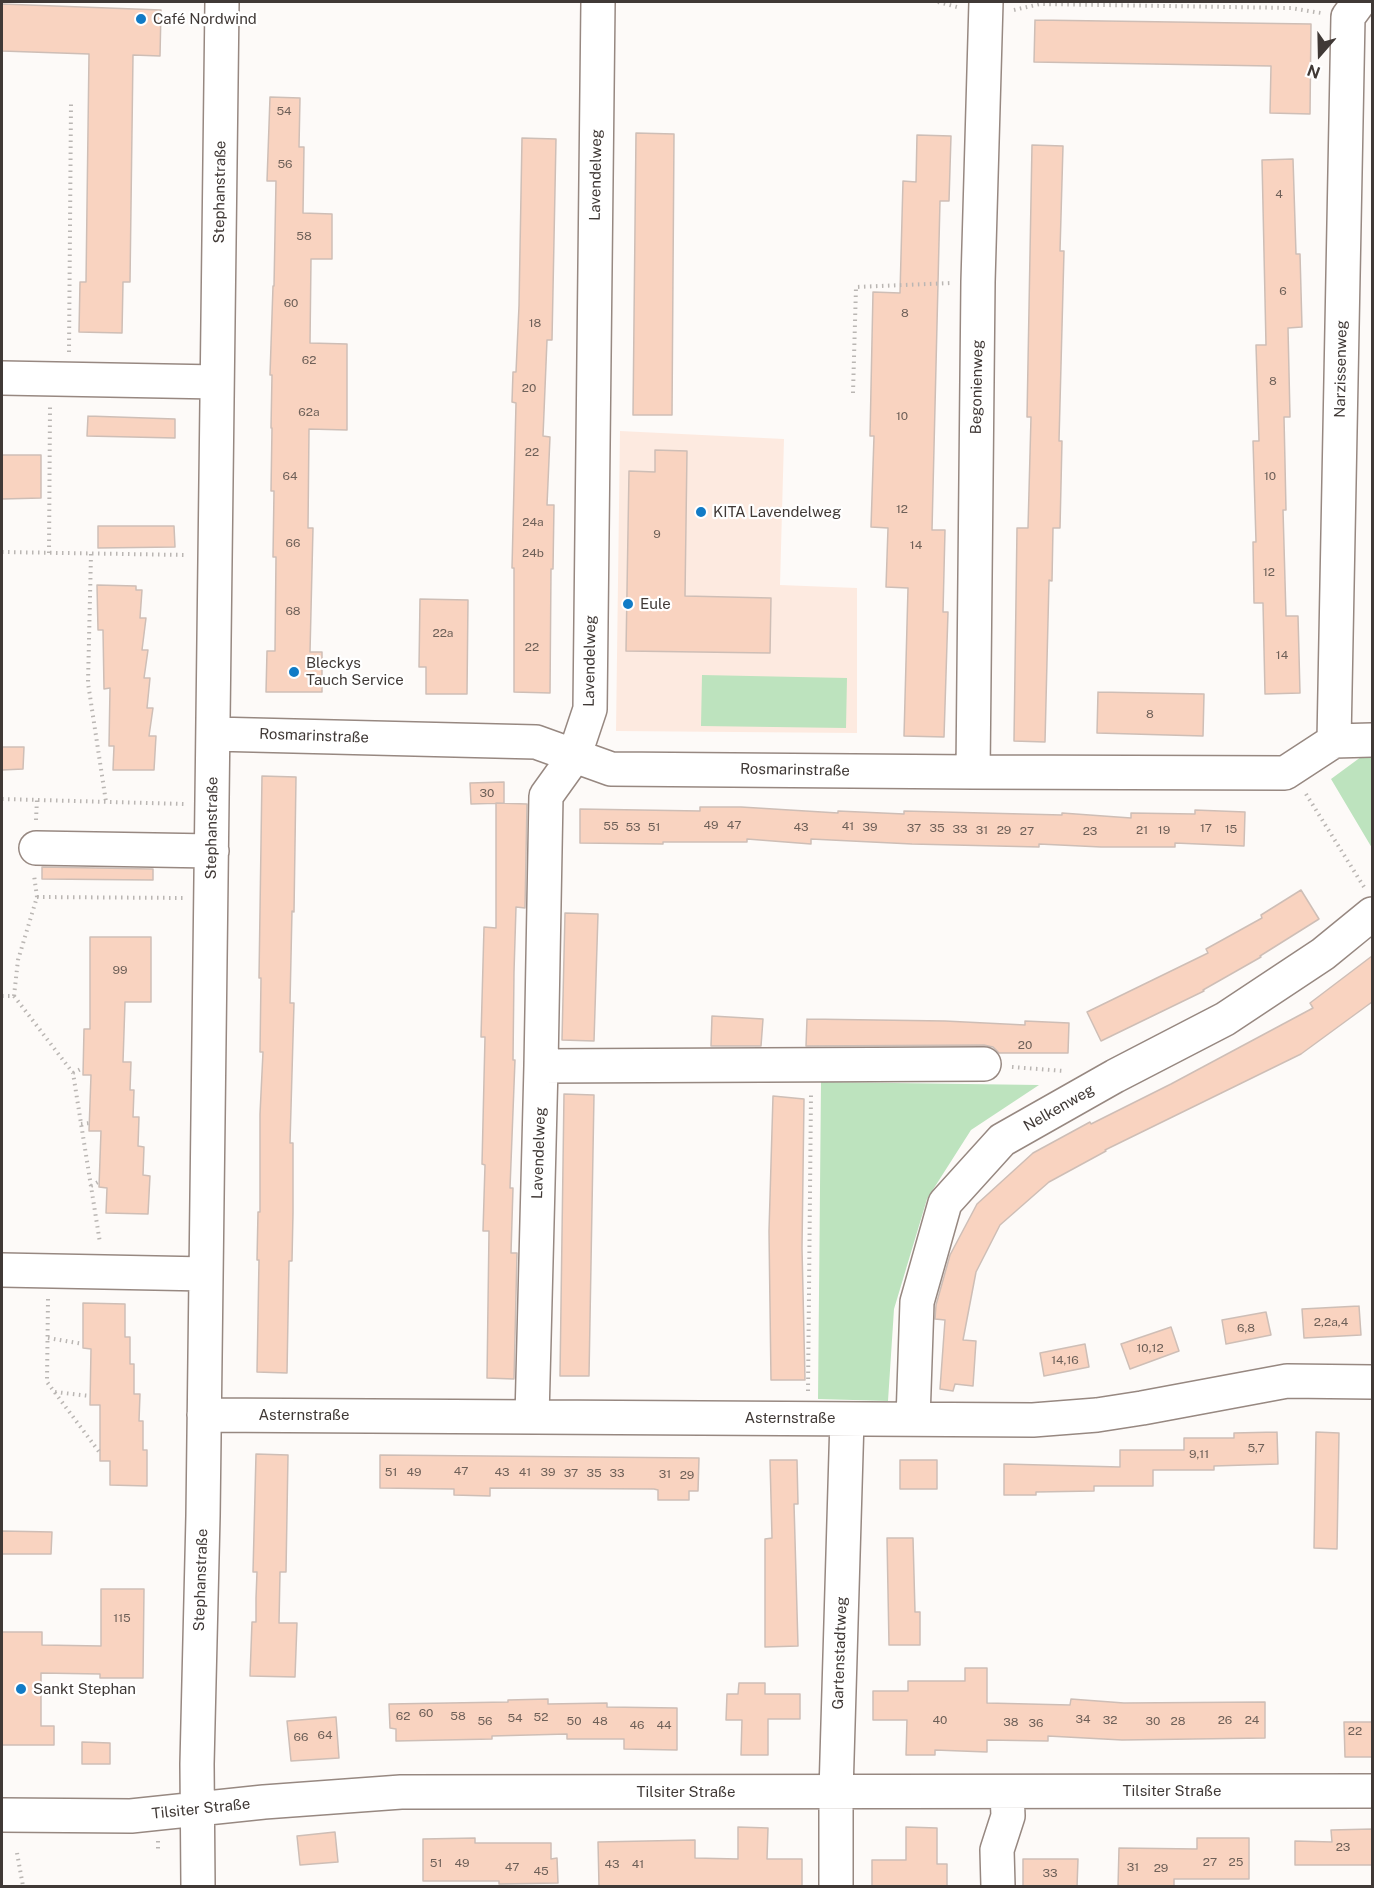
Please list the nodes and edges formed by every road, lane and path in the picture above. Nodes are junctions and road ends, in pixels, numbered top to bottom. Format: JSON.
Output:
{"nodes":[{"id":1,"x":222,"y":2,"type":"edge"},
{"id":2,"x":598,"y":2,"type":"edge"},
{"id":3,"x":1359,"y":2,"type":"edge"},
{"id":4,"x":995,"y":7,"type":"edge"},
{"id":5,"x":1329,"y":14,"type":"dead end"},
{"id":6,"x":71,"y":103,"type":"dead end"},
{"id":7,"x":978,"y":282,"type":"junction"},
{"id":8,"x":2,"y":378,"type":"edge"},
{"id":9,"x":60,"y":379,"type":"junction"},
{"id":10,"x":218,"y":382,"type":"junction"},
{"id":11,"x":853,"y":393,"type":"dead end"},
{"id":12,"x":2,"y":552,"type":"edge"},
{"id":13,"x":49,"y":553,"type":"junction"},
{"id":14,"x":91,"y":554,"type":"junction"},
{"id":15,"x":215,"y":556,"type":"junction"},
{"id":16,"x":213,"y":734,"type":"junction"},
{"id":17,"x":1372,"y":740,"type":"edge"},
{"id":18,"x":1334,"y":741,"type":"junction"},
{"id":19,"x":574,"y":757,"type":"junction"},
{"id":20,"x":1291,"y":770,"type":"junction"},
{"id":21,"x":973,"y":772,"type":"junction"},
{"id":22,"x":2,"y":799,"type":"edge"},
{"id":23,"x":37,"y":799,"type":"junction"},
{"id":24,"x":106,"y":802,"type":"junction"},
{"id":25,"x":212,"y":804,"type":"junction"},
{"id":26,"x":36,"y":848,"type":"junction"},
{"id":27,"x":212,"y":851,"type":"junction"},
{"id":28,"x":37,"y":897,"type":"junction"},
{"id":29,"x":211,"y":898,"type":"junction"},
{"id":30,"x":1369,"y":902,"type":"edge"},
{"id":31,"x":2,"y":996,"type":"edge"},
{"id":32,"x":14,"y":996,"type":"junction"},
{"id":33,"x":984,"y":1064,"type":"joint"},
{"id":34,"x":811,"y":1065,"type":"junction"},
{"id":35,"x":542,"y":1066,"type":"junction"},
{"id":36,"x":83,"y":1068,"type":"dead end"},
{"id":37,"x":1068,"y":1071,"type":"dead end"},
{"id":38,"x":74,"y":1073,"type":"junction"},
{"id":39,"x":90,"y":1123,"type":"dead end"},
{"id":40,"x":81,"y":1124,"type":"junction"},
{"id":41,"x":100,"y":1181,"type":"dead end"},
{"id":42,"x":91,"y":1186,"type":"junction"},
{"id":43,"x":2,"y":1270,"type":"edge"},
{"id":44,"x":48,"y":1271,"type":"junction"},
{"id":45,"x":104,"y":1272,"type":"junction"},
{"id":46,"x":206,"y":1274,"type":"junction"},
{"id":47,"x":48,"y":1338,"type":"junction"},
{"id":48,"x":83,"y":1344,"type":"dead end"},
{"id":49,"x":1372,"y":1382,"type":"edge"},
{"id":50,"x":54,"y":1392,"type":"junction"},
{"id":51,"x":90,"y":1396,"type":"dead end"},
{"id":52,"x":204,"y":1415,"type":"junction"},
{"id":53,"x":532,"y":1417,"type":"junction"},
{"id":54,"x":808,"y":1418,"type":"junction"},
{"id":55,"x":847,"y":1419,"type":"junction"},
{"id":56,"x":913,"y":1419,"type":"junction"},
{"id":57,"x":100,"y":1453,"type":"dead end"},
{"id":58,"x":1372,"y":1791,"type":"edge"},
{"id":59,"x":836,"y":1792,"type":"junction"},
{"id":60,"x":1007,"y":1792,"type":"junction"},
{"id":61,"x":197,"y":1809,"type":"junction"},
{"id":62,"x":2,"y":1815,"type":"edge"},
{"id":63,"x":17,"y":1854,"type":"dead end"},
{"id":64,"x":23,"y":1887,"type":"edge"},
{"id":65,"x":198,"y":1887,"type":"edge"},
{"id":66,"x":837,"y":1887,"type":"edge"},
{"id":67,"x":998,"y":1887,"type":"edge"}],
"edges":[{"from":1,"to":10,"type":"street","name":"Stephanstraße"},
{"from":2,"to":19,"type":"street","name":"Lavendelweg"},
{"from":3,"to":18,"type":"street","name":"Narzissenweg"},
{"from":4,"to":5,"type":"path"},
{"from":4,"to":7,"type":"street","name":"Begonienweg"},
{"from":6,"to":9,"type":"path"},
{"from":7,"to":11,"type":"path"},
{"from":7,"to":21,"type":"street","name":"Begonienweg"},
{"from":8,"to":9,"type":"street"},
{"from":9,"to":10,"type":"street"},
{"from":9,"to":13,"type":"path"},
{"from":10,"to":15,"type":"street","name":"Stephanstraße"},
{"from":12,"to":13,"type":"path"},
{"from":13,"to":14,"type":"path"},
{"from":14,"to":15,"type":"path"},
{"from":14,"to":24,"type":"path"},
{"from":15,"to":16,"type":"street","name":"Stephanstraße"},
{"from":16,"to":19,"type":"street","name":"Rosmarinstraße"},
{"from":16,"to":25,"type":"street","name":"Stephanstraße"},
{"from":17,"to":18,"type":"street"},
{"from":18,"to":20,"type":"street","name":"Rosmarinstraße"},
{"from":19,"to":21,"type":"street","name":"Rosmarinstraße"},
{"from":19,"to":35,"type":"street","name":"Lavendelweg"},
{"from":20,"to":21,"type":"street","name":"Rosmarinstraße"},
{"from":20,"to":30,"type":"path"},
{"from":22,"to":23,"type":"path"},
{"from":23,"to":24,"type":"path"},
{"from":23,"to":26,"type":"path"},
{"from":24,"to":25,"type":"path"},
{"from":25,"to":27,"type":"street","name":"Stephanstraße"},
{"from":26,"to":27,"type":"street"},
{"from":26,"to":28,"type":"path"},
{"from":27,"to":29,"type":"street","name":"Stephanstraße"},
{"from":28,"to":29,"type":"path"},
{"from":28,"to":32,"type":"path"},
{"from":29,"to":46,"type":"street","name":"Stephanstraße"},
{"from":30,"to":56,"type":"street","name":"Nelkenweg"},
{"from":31,"to":32,"type":"path"},
{"from":32,"to":38,"type":"path"},
{"from":33,"to":34,"type":"street"},
{"from":33,"to":37,"type":"path"},
{"from":34,"to":35,"type":"street"},
{"from":34,"to":54,"type":"path"},
{"from":35,"to":53,"type":"street","name":"Lavendelweg"},
{"from":36,"to":38,"type":"path"},
{"from":38,"to":40,"type":"path"},
{"from":39,"to":40,"type":"path"},
{"from":40,"to":42,"type":"path"},
{"from":41,"to":42,"type":"path"},
{"from":42,"to":45,"type":"path"},
{"from":43,"to":44,"type":"street"},
{"from":44,"to":45,"type":"street"},
{"from":44,"to":47,"type":"path"},
{"from":45,"to":46,"type":"street"},
{"from":46,"to":52,"type":"street","name":"Stephanstraße"},
{"from":47,"to":48,"type":"path"},
{"from":47,"to":50,"type":"path"},
{"from":49,"to":56,"type":"street","name":"Asternstraße"},
{"from":50,"to":51,"type":"path"},
{"from":50,"to":57,"type":"path"},
{"from":52,"to":53,"type":"street","name":"Asternstraße"},
{"from":52,"to":61,"type":"street","name":"Stephanstraße"},
{"from":53,"to":54,"type":"street","name":"Asternstraße"},
{"from":54,"to":55,"type":"street","name":"Asternstraße"},
{"from":55,"to":56,"type":"street","name":"Asternstraße"},
{"from":55,"to":59,"type":"street","name":"Gartenstadtweg"},
{"from":58,"to":60,"type":"street","name":"Tilsiter Straße"},
{"from":59,"to":60,"type":"street","name":"Tilsiter Straße"},
{"from":59,"to":61,"type":"street","name":"Tilsiter Straße"},
{"from":59,"to":66,"type":"street","name":"Gartenstadtweg"},
{"from":60,"to":67,"type":"street"},
{"from":61,"to":62,"type":"street","name":"Tilsiter Straße"},
{"from":61,"to":65,"type":"street","name":"Stephanstraße"},
{"from":63,"to":64,"type":"path"}]}
